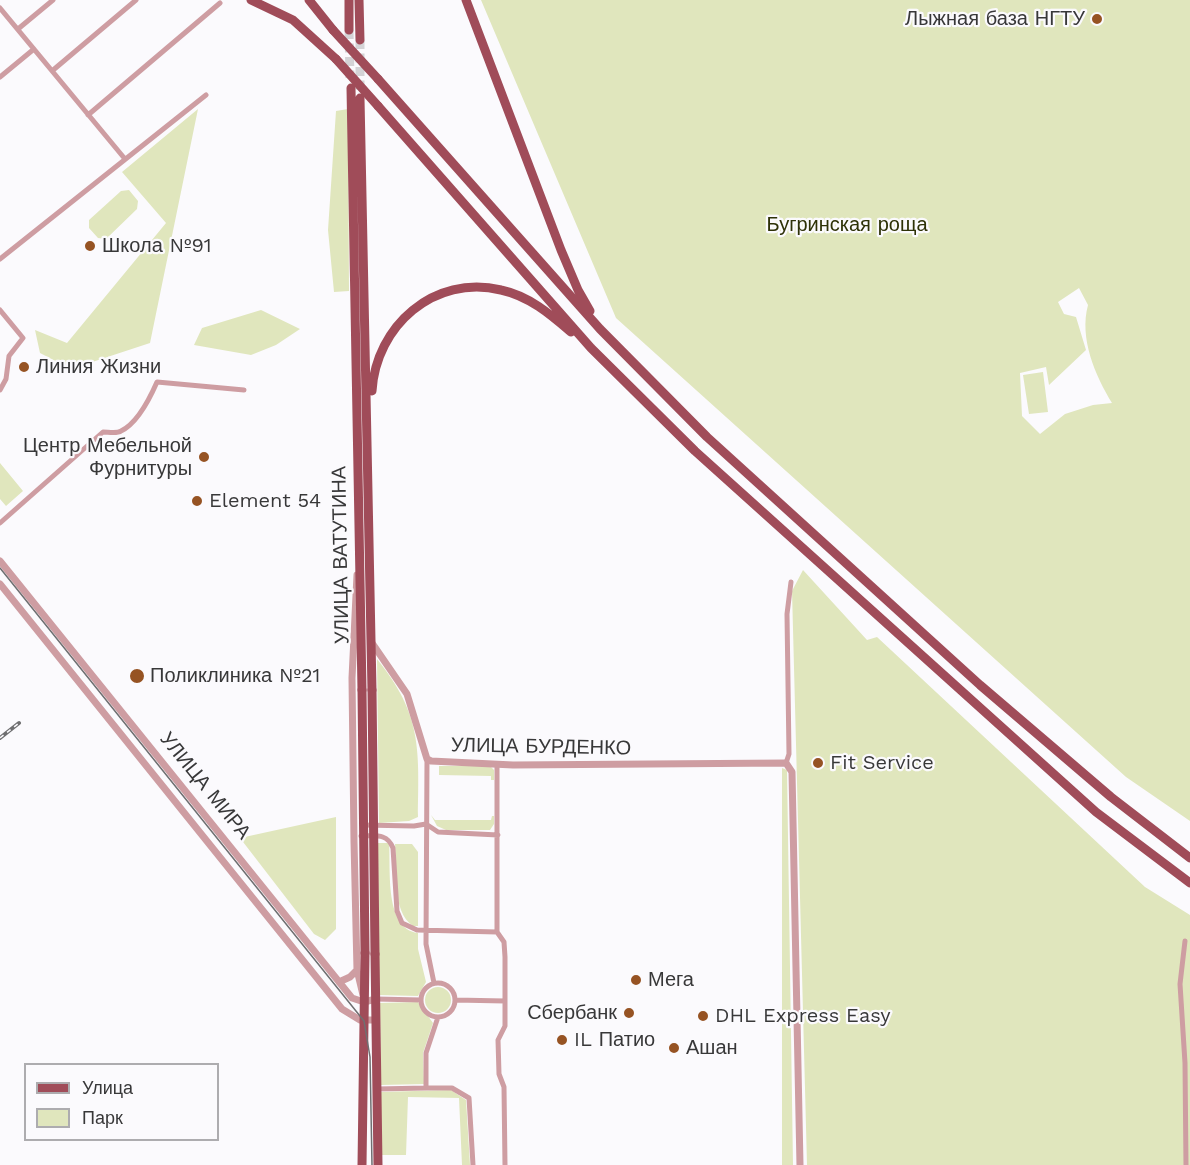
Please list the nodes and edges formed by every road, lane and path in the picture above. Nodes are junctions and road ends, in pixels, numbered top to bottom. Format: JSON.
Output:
{"nodes":[{"id":1,"x":53,"y":0,"type":"edge"},
{"id":2,"x":136,"y":0,"type":"edge"},
{"id":3,"x":251,"y":0,"type":"edge"},
{"id":4,"x":309,"y":0,"type":"edge"},
{"id":5,"x":349,"y":0,"type":"edge"},
{"id":6,"x":359,"y":0,"type":"edge"},
{"id":7,"x":466,"y":0,"type":"edge"},
{"id":8,"x":220,"y":3,"type":"dead end"},
{"id":9,"x":0,"y":8,"type":"edge"},
{"id":10,"x":18,"y":29,"type":"junction"},
{"id":11,"x":349,"y":30,"type":"tunnel mouth"},
{"id":12,"x":360,"y":40,"type":"tunnel mouth"},
{"id":13,"x":34,"y":49,"type":"junction"},
{"id":14,"x":52,"y":71,"type":"junction"},
{"id":15,"x":0,"y":77,"type":"edge"},
{"id":16,"x":351,"y":88,"type":"tunnel mouth"},
{"id":17,"x":206,"y":94,"type":"dead end"},
{"id":18,"x":360,"y":98,"type":"tunnel mouth"},
{"id":19,"x":88,"y":115,"type":"junction"},
{"id":20,"x":125,"y":159,"type":"junction"},
{"id":21,"x":0,"y":259,"type":"edge"},
{"id":22,"x":0,"y":310,"type":"edge"},
{"id":23,"x":600,"y":329,"type":"junction"},
{"id":24,"x":591,"y":348,"type":"junction"},
{"id":25,"x":0,"y":390,"type":"edge"},
{"id":26,"x":244,"y":390,"type":"dead end"},
{"id":27,"x":368,"y":425,"type":"junction"},
{"id":28,"x":0,"y":523,"type":"edge"},
{"id":29,"x":0,"y":561,"type":"edge"},
{"id":30,"x":358,"y":563,"type":"junction"},
{"id":31,"x":791,"y":582,"type":"dead end"},
{"id":32,"x":0,"y":584,"type":"edge"},
{"id":33,"x":372,"y":643,"type":"junction"},
{"id":34,"x":367,"y":690,"type":"junction"},
{"id":35,"x":427,"y":759,"type":"junction"},
{"id":36,"x":786,"y":763,"type":"junction"},
{"id":37,"x":497,"y":764,"type":"junction"},
{"id":38,"x":426,"y":824,"type":"junction"},
{"id":39,"x":354,"y":825,"type":"junction"},
{"id":40,"x":216,"y":829,"type":"junction"},
{"id":41,"x":498,"y":835,"type":"junction"},
{"id":42,"x":354,"y":836,"type":"junction"},
{"id":43,"x":205,"y":838,"type":"junction"},
{"id":44,"x":1190,"y":858,"type":"edge"},
{"id":45,"x":1190,"y":883,"type":"edge"},
{"id":46,"x":425,"y":930,"type":"junction"},
{"id":47,"x":497,"y":932,"type":"junction"},
{"id":48,"x":1185,"y":941,"type":"dead end"},
{"id":49,"x":357,"y":969,"type":"junction"},
{"id":50,"x":339,"y":982,"type":"junction"},
{"id":51,"x":434,"y":983,"type":"junction"},
{"id":52,"x":364,"y":999,"type":"junction"},
{"id":53,"x":376,"y":999,"type":"junction"},
{"id":54,"x":421,"y":1000,"type":"junction"},
{"id":55,"x":455,"y":1000,"type":"junction"},
{"id":56,"x":505,"y":1001,"type":"junction"},
{"id":57,"x":438,"y":1017,"type":"junction"},
{"id":58,"x":376,"y":1020,"type":"junction"},
{"id":59,"x":364,"y":1021,"type":"junction"},
{"id":60,"x":426,"y":1088,"type":"junction"},
{"id":61,"x":377,"y":1089,"type":"junction"},
{"id":62,"x":362,"y":1165,"type":"edge"},
{"id":63,"x":378,"y":1165,"type":"edge"},
{"id":64,"x":473,"y":1165,"type":"edge"},
{"id":65,"x":505,"y":1165,"type":"edge"},
{"id":66,"x":800,"y":1165,"type":"edge"},
{"id":67,"x":1185,"y":1165,"type":"edge"}],
"edges":[{"from":1,"to":10,"type":"street"},
{"from":2,"to":14,"type":"street"},
{"from":3,"to":24,"type":"main road","bridge":true},
{"from":4,"to":23,"type":"main road","bridge":true},
{"from":5,"to":11,"type":"main road"},
{"from":6,"to":12,"type":"main road"},
{"from":7,"to":23,"type":"main road"},
{"from":8,"to":19,"type":"street"},
{"from":9,"to":10,"type":"street"},
{"from":10,"to":13,"type":"street"},
{"from":13,"to":14,"type":"street"},
{"from":13,"to":15,"type":"street"},
{"from":14,"to":19,"type":"street"},
{"from":16,"to":30,"type":"main road","name":"УЛИЦА ВАТУТИНА"},
{"from":17,"to":20,"type":"street"},
{"from":18,"to":27,"type":"main road","name":"УЛИЦА ВАТУТИНА"},
{"from":19,"to":20,"type":"street"},
{"from":20,"to":21,"type":"street"},
{"from":22,"to":25,"type":"street"},
{"from":23,"to":44,"type":"main road"},
{"from":24,"to":27,"type":"main road"},
{"from":24,"to":45,"type":"main road"},
{"from":26,"to":28,"type":"street"},
{"from":27,"to":33,"type":"main road","name":"УЛИЦА ВАТУТИНА"},
{"from":29,"to":40,"type":"street","name":"УЛИЦА МИРА"},
{"from":30,"to":34,"type":"main road","name":"УЛИЦА ВАТУТИНА"},
{"from":30,"to":39,"type":"street"},
{"from":31,"to":36,"type":"street"},
{"from":32,"to":43,"type":"street","name":"УЛИЦА МИРА"},
{"from":33,"to":34,"type":"main road","name":"УЛИЦА ВАТУТИНА"},
{"from":33,"to":35,"type":"street","name":"УЛИЦА БУРДЕНКО"},
{"from":34,"to":52,"type":"main road","name":"УЛИЦА ВАТУТИНА","bridge":true},
{"from":34,"to":53,"type":"main road","name":"УЛИЦА ВАТУТИНА","bridge":true},
{"from":35,"to":37,"type":"street","name":"УЛИЦА БУРДЕНКО"},
{"from":35,"to":38,"type":"street"},
{"from":36,"to":37,"type":"street","name":"УЛИЦА БУРДЕНКО"},
{"from":36,"to":66,"type":"street"},
{"from":37,"to":41,"type":"street"},
{"from":38,"to":39,"type":"street"},
{"from":38,"to":41,"type":"street"},
{"from":38,"to":46,"type":"street"},
{"from":39,"to":42,"type":"street"},
{"from":40,"to":43,"type":"street"},
{"from":40,"to":50,"type":"street","name":"УЛИЦА МИРА"},
{"from":41,"to":47,"type":"street"},
{"from":42,"to":46,"type":"street"},
{"from":42,"to":49,"type":"street"},
{"from":43,"to":59,"type":"street","name":"УЛИЦА МИРА"},
{"from":46,"to":47,"type":"street"},
{"from":46,"to":51,"type":"street"},
{"from":47,"to":56,"type":"street"},
{"from":48,"to":67,"type":"street"},
{"from":49,"to":50,"type":"street"},
{"from":49,"to":52,"type":"street"},
{"from":50,"to":52,"type":"street","name":"УЛИЦА МИРА"},
{"from":51,"to":54,"type":"street"},
{"from":51,"to":55,"type":"street"},
{"from":52,"to":53,"type":"street"},
{"from":52,"to":59,"type":"main road","name":"УЛИЦА ВАТУТИНА"},
{"from":53,"to":54,"type":"street"},
{"from":53,"to":58,"type":"main road"},
{"from":54,"to":57,"type":"street"},
{"from":55,"to":56,"type":"street"},
{"from":55,"to":57,"type":"street"},
{"from":56,"to":65,"type":"street"},
{"from":57,"to":60,"type":"street"},
{"from":58,"to":59,"type":"street"},
{"from":58,"to":61,"type":"main road"},
{"from":59,"to":62,"type":"main road"},
{"from":60,"to":61,"type":"street"},
{"from":60,"to":64,"type":"street"},
{"from":61,"to":63,"type":"main road"}]}
